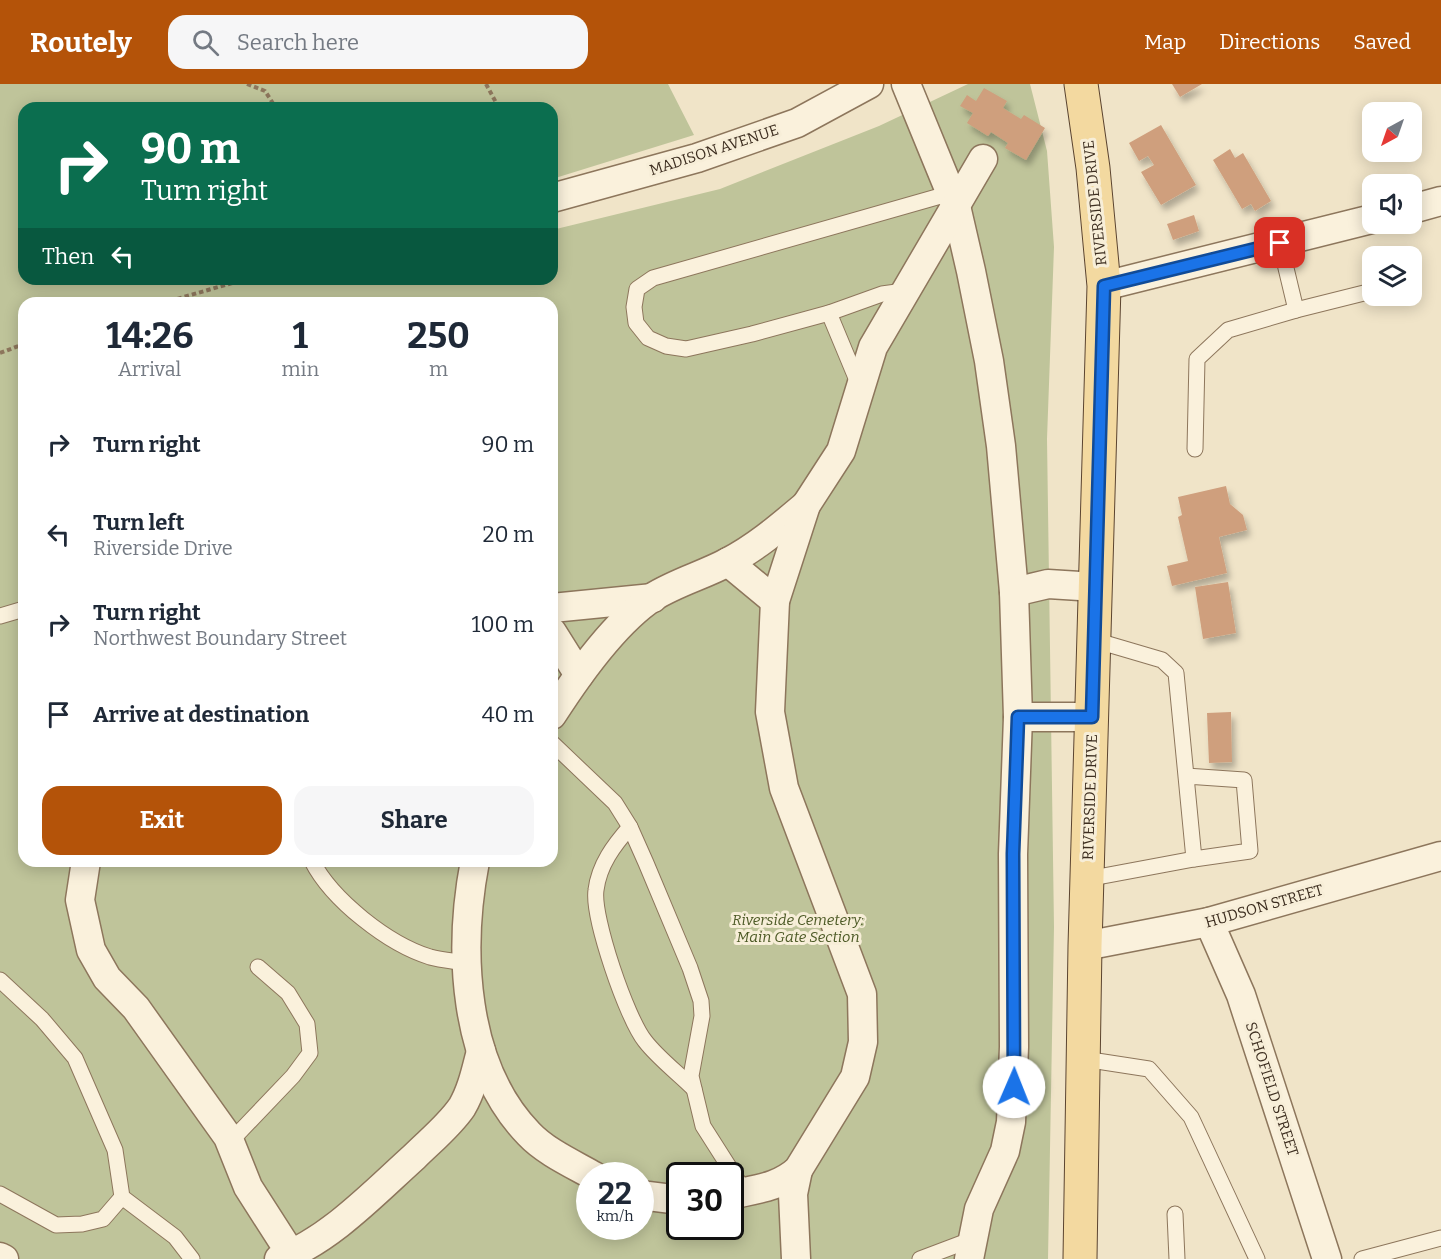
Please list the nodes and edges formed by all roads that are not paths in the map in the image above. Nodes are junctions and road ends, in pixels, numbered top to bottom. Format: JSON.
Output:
{"nodes":[{"id":1,"x":869,"y":84,"type":"edge"},
{"id":2,"x":906,"y":84,"type":"edge"},
{"id":3,"x":1081,"y":84,"type":"edge"},
{"id":4,"x":983,"y":159,"type":"dead end"},
{"id":5,"x":558,"y":196,"type":"edge"},
{"id":6,"x":953,"y":200,"type":"junction"},
{"id":7,"x":1441,"y":201,"type":"edge"},
{"id":8,"x":1422,"y":206,"type":"edge"},
{"id":9,"x":1362,"y":222,"type":"edge"},
{"id":10,"x":1280,"y":243,"type":"junction"},
{"id":11,"x":1104,"y":286,"type":"junction"},
{"id":12,"x":904,"y":291,"type":"junction"},
{"id":13,"x":1362,"y":294,"type":"edge"},
{"id":14,"x":1296,"y":310,"type":"junction"},
{"id":15,"x":829,"y":313,"type":"junction"},
{"id":16,"x":860,"y":388,"type":"junction"},
{"id":17,"x":1195,"y":449,"type":"dead end"},
{"id":18,"x":806,"y":505,"type":"junction"},
{"id":19,"x":728,"y":562,"type":"junction"},
{"id":20,"x":1096,"y":587,"type":"junction"},
{"id":21,"x":1014,"y":592,"type":"junction"},
{"id":22,"x":652,"y":598,"type":"junction"},
{"id":23,"x":775,"y":601,"type":"junction"},
{"id":24,"x":558,"y":607,"type":"edge"},
{"id":25,"x":18,"y":611,"type":"edge"},
{"id":26,"x":0,"y":616,"type":"edge"},
{"id":27,"x":1094,"y":640,"type":"junction"},
{"id":28,"x":558,"y":642,"type":"edge"},
{"id":29,"x":579,"y":675,"type":"junction"},
{"id":30,"x":558,"y":706,"type":"edge"},
{"id":31,"x":1018,"y":717,"type":"junction"},
{"id":32,"x":1092,"y":717,"type":"junction"},
{"id":33,"x":558,"y":749,"type":"edge"},
{"id":34,"x":1186,"y":776,"type":"junction"},
{"id":35,"x":630,"y":827,"type":"junction"},
{"id":36,"x":1441,"y":856,"type":"edge"},
{"id":37,"x":1194,"y":859,"type":"junction"},
{"id":38,"x":85,"y":867,"type":"edge"},
{"id":39,"x":315,"y":867,"type":"edge"},
{"id":40,"x":474,"y":867,"type":"edge"},
{"id":41,"x":1087,"y":879,"type":"junction"},
{"id":42,"x":1209,"y":922,"type":"junction"},
{"id":43,"x":1085,"y":946,"type":"junction"},
{"id":44,"x":466,"y":963,"type":"junction"},
{"id":45,"x":258,"y":967,"type":"dead end"},
{"id":46,"x":0,"y":980,"type":"edge"},
{"id":47,"x":481,"y":1051,"type":"junction"},
{"id":48,"x":1084,"y":1059,"type":"junction"},
{"id":49,"x":694,"y":1089,"type":"junction"},
{"id":50,"x":453,"y":1118,"type":"junction"},
{"id":51,"x":518,"y":1119,"type":"junction"},
{"id":52,"x":230,"y":1142,"type":"junction"},
{"id":53,"x":722,"y":1162,"type":"edge"},
{"id":54,"x":576,"y":1164,"type":"edge"},
{"id":55,"x":798,"y":1170,"type":"junction"},
{"id":56,"x":744,"y":1192,"type":"edge"},
{"id":57,"x":0,"y":1194,"type":"edge"},
{"id":58,"x":122,"y":1197,"type":"junction"},
{"id":59,"x":1175,"y":1214,"type":"dead end"},
{"id":60,"x":1441,"y":1238,"type":"edge"},
{"id":61,"x":971,"y":1249,"type":"edge"},
{"id":62,"x":301,"y":1254,"type":"edge"},
{"id":63,"x":192,"y":1259,"type":"edge"},
{"id":64,"x":796,"y":1259,"type":"edge"},
{"id":65,"x":920,"y":1259,"type":"edge"},
{"id":66,"x":1080,"y":1259,"type":"edge"},
{"id":67,"x":1177,"y":1259,"type":"edge"},
{"id":68,"x":1257,"y":1259,"type":"edge"},
{"id":69,"x":1327,"y":1259,"type":"edge"},
{"id":70,"x":1362,"y":1259,"type":"edge"}],
"edges":[{"from":1,"to":5,"type":"street","name":"MADISON AVENUE"},
{"from":2,"to":6,"type":"street"},
{"from":3,"to":11,"type":"main road","name":"RIVERSIDE DRIVE"},
{"from":4,"to":6,"type":"street"},
{"from":6,"to":12,"type":"street"},
{"from":6,"to":15,"type":"lane"},
{"from":6,"to":21,"type":"street"},
{"from":7,"to":8,"type":"street"},
{"from":9,"to":10,"type":"street"},
{"from":10,"to":11,"type":"street"},
{"from":10,"to":14,"type":"lane"},
{"from":11,"to":20,"type":"main road","name":"RIVERSIDE DRIVE"},
{"from":12,"to":15,"type":"lane"},
{"from":12,"to":16,"type":"street"},
{"from":13,"to":14,"type":"lane"},
{"from":14,"to":17,"type":"lane"},
{"from":15,"to":16,"type":"lane"},
{"from":16,"to":18,"type":"street"},
{"from":18,"to":19,"type":"street"},
{"from":18,"to":23,"type":"street"},
{"from":19,"to":22,"type":"street"},
{"from":19,"to":23,"type":"street"},
{"from":20,"to":21,"type":"street"},
{"from":20,"to":27,"type":"main road","name":"RIVERSIDE DRIVE"},
{"from":21,"to":31,"type":"street"},
{"from":22,"to":24,"type":"street"},
{"from":22,"to":29,"type":"street"},
{"from":23,"to":55,"type":"street"},
{"from":25,"to":26,"type":"lane"},
{"from":27,"to":32,"type":"main road","name":"RIVERSIDE DRIVE"},
{"from":27,"to":34,"type":"lane"},
{"from":28,"to":29,"type":"street"},
{"from":29,"to":30,"type":"street"},
{"from":31,"to":32,"type":"street"},
{"from":31,"to":61,"type":"street"},
{"from":32,"to":41,"type":"main road","name":"RIVERSIDE DRIVE"},
{"from":33,"to":35,"type":"lane"},
{"from":34,"to":37,"type":"lane"},
{"from":34,"to":37,"type":"lane"},
{"from":35,"to":49,"type":"lane"},
{"from":35,"to":49,"type":"lane"},
{"from":36,"to":42,"type":"street","name":"HUDSON STREET"},
{"from":37,"to":41,"type":"lane"},
{"from":38,"to":52,"type":"street"},
{"from":39,"to":44,"type":"lane"},
{"from":40,"to":44,"type":"street"},
{"from":41,"to":43,"type":"main road","name":"RIVERSIDE DRIVE"},
{"from":42,"to":43,"type":"street","name":"HUDSON STREET"},
{"from":42,"to":69,"type":"street","name":"SCHOFIELD STREET"},
{"from":43,"to":48,"type":"main road","name":"RIVERSIDE DRIVE"},
{"from":44,"to":47,"type":"street"},
{"from":45,"to":52,"type":"lane"},
{"from":46,"to":58,"type":"lane"},
{"from":47,"to":50,"type":"street"},
{"from":47,"to":51,"type":"street"},
{"from":48,"to":66,"type":"main road","name":"RIVERSIDE DRIVE"},
{"from":48,"to":68,"type":"lane"},
{"from":49,"to":53,"type":"lane"},
{"from":50,"to":51,"type":"street"},
{"from":50,"to":62,"type":"street"},
{"from":51,"to":54,"type":"street"},
{"from":52,"to":62,"type":"street"},
{"from":55,"to":56,"type":"street"},
{"from":55,"to":64,"type":"street"},
{"from":57,"to":58,"type":"lane"},
{"from":58,"to":63,"type":"lane"},
{"from":59,"to":67,"type":"lane"},
{"from":60,"to":70,"type":"lane"},
{"from":61,"to":65,"type":"lane"}]}
